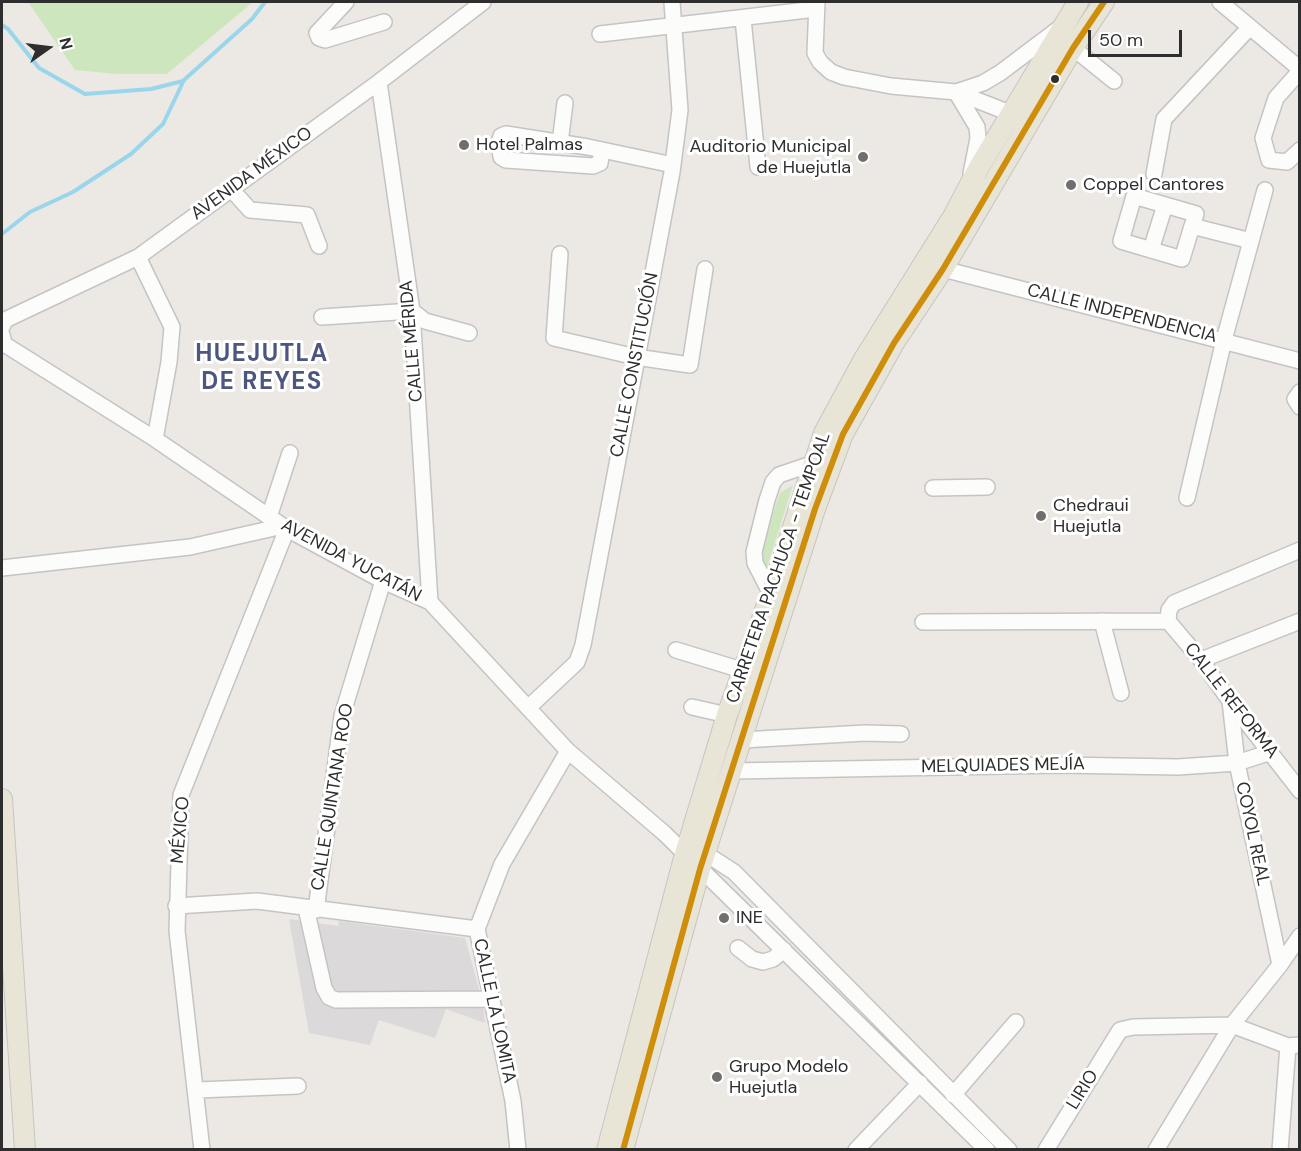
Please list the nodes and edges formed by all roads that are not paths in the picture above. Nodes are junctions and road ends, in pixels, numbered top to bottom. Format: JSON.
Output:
{"nodes":[{"id":1,"x":346,"y":2,"type":"edge"},
{"id":2,"x":483,"y":2,"type":"edge"},
{"id":3,"x":672,"y":2,"type":"edge"},
{"id":4,"x":1078,"y":2,"type":"edge"},
{"id":5,"x":1104,"y":2,"type":"edge"},
{"id":6,"x":1220,"y":2,"type":"edge"},
{"id":7,"x":816,"y":5,"type":"edge"},
{"id":8,"x":743,"y":19,"type":"junction"},
{"id":9,"x":384,"y":22,"type":"dead end"},
{"id":10,"x":676,"y":26,"type":"junction"},
{"id":11,"x":1062,"y":26,"type":"junction"},
{"id":12,"x":1250,"y":27,"type":"junction"},
{"id":13,"x":600,"y":34,"type":"dead end"},
{"id":14,"x":1073,"y":48,"type":"junction"},
{"id":15,"x":1299,"y":70,"type":"edge"},
{"id":16,"x":1114,"y":81,"type":"dead end"},
{"id":17,"x":379,"y":82,"type":"junction"},
{"id":18,"x":956,"y":92,"type":"junction"},
{"id":19,"x":566,"y":104,"type":"dead end"},
{"id":20,"x":1012,"y":112,"type":"junction"},
{"id":21,"x":1030,"y":122,"type":"junction"},
{"id":22,"x":560,"y":142,"type":"junction"},
{"id":23,"x":602,"y":150,"type":"junction"},
{"id":24,"x":1299,"y":150,"type":"edge"},
{"id":25,"x":672,"y":165,"type":"junction"},
{"id":26,"x":758,"y":167,"type":"dead end"},
{"id":27,"x":1154,"y":174,"type":"dead end"},
{"id":28,"x":969,"y":186,"type":"junction"},
{"id":29,"x":231,"y":189,"type":"junction"},
{"id":30,"x":1265,"y":190,"type":"dead end"},
{"id":31,"x":1165,"y":205,"type":"junction"},
{"id":32,"x":1192,"y":226,"type":"junction"},
{"id":33,"x":1251,"y":241,"type":"junction"},
{"id":34,"x":319,"y":246,"type":"dead end"},
{"id":35,"x":1151,"y":250,"type":"junction"},
{"id":36,"x":560,"y":254,"type":"dead end"},
{"id":37,"x":138,"y":257,"type":"junction"},
{"id":38,"x":705,"y":269,"type":"dead end"},
{"id":39,"x":943,"y":269,"type":"junction"},
{"id":40,"x":412,"y":311,"type":"junction"},
{"id":41,"x":322,"y":317,"type":"dead end"},
{"id":42,"x":469,"y":333,"type":"dead end"},
{"id":43,"x":3,"y":334,"type":"edge"},
{"id":44,"x":1224,"y":340,"type":"junction"},
{"id":45,"x":636,"y":357,"type":"junction"},
{"id":46,"x":1299,"y":361,"type":"edge"},
{"id":47,"x":1299,"y":392,"type":"edge"},
{"id":48,"x":1299,"y":408,"type":"edge"},
{"id":49,"x":155,"y":439,"type":"junction"},
{"id":50,"x":290,"y":453,"type":"dead end"},
{"id":51,"x":834,"y":456,"type":"junction"},
{"id":52,"x":814,"y":464,"type":"junction"},
{"id":53,"x":987,"y":487,"type":"dead end"},
{"id":54,"x":933,"y":488,"type":"dead end"},
{"id":55,"x":1187,"y":498,"type":"dead end"},
{"id":56,"x":269,"y":517,"type":"junction"},
{"id":57,"x":285,"y":527,"type":"junction"},
{"id":58,"x":1299,"y":550,"type":"edge"},
{"id":59,"x":2,"y":568,"type":"edge"},
{"id":60,"x":383,"y":582,"type":"junction"},
{"id":61,"x":779,"y":598,"type":"junction"},
{"id":62,"x":430,"y":602,"type":"junction"},
{"id":63,"x":1168,"y":616,"type":"junction"},
{"id":64,"x":1102,"y":621,"type":"junction"},
{"id":65,"x":1299,"y":621,"type":"edge"},
{"id":66,"x":923,"y":622,"type":"dead end"},
{"id":67,"x":676,"y":650,"type":"dead end"},
{"id":68,"x":1201,"y":660,"type":"junction"},
{"id":69,"x":745,"y":671,"type":"junction"},
{"id":70,"x":1121,"y":693,"type":"dead end"},
{"id":71,"x":1230,"y":702,"type":"junction"},
{"id":72,"x":529,"y":706,"type":"junction"},
{"id":73,"x":692,"y":707,"type":"dead end"},
{"id":74,"x":727,"y":718,"type":"junction"},
{"id":75,"x":744,"y":734,"type":"junction"},
{"id":76,"x":901,"y":734,"type":"dead end"},
{"id":77,"x":568,"y":751,"type":"junction"},
{"id":78,"x":1271,"y":752,"type":"junction"},
{"id":79,"x":1237,"y":763,"type":"junction"},
{"id":80,"x":733,"y":771,"type":"junction"},
{"id":81,"x":1299,"y":791,"type":"edge"},
{"id":82,"x":2,"y":799,"type":"edge"},
{"id":83,"x":687,"y":848,"type":"junction"},
{"id":84,"x":703,"y":862,"type":"junction"},
{"id":85,"x":176,"y":906,"type":"junction"},
{"id":86,"x":311,"y":909,"type":"junction"},
{"id":87,"x":477,"y":929,"type":"junction"},
{"id":88,"x":1299,"y":936,"type":"edge"},
{"id":89,"x":803,"y":942,"type":"junction"},
{"id":90,"x":738,"y":948,"type":"dead end"},
{"id":91,"x":787,"y":952,"type":"junction"},
{"id":92,"x":1280,"y":966,"type":"junction"},
{"id":93,"x":491,"y":999,"type":"junction"},
{"id":94,"x":1016,"y":1022,"type":"dead end"},
{"id":95,"x":1232,"y":1025,"type":"junction"},
{"id":96,"x":645,"y":1039,"type":"junction"},
{"id":97,"x":1294,"y":1046,"type":"edge"},
{"id":98,"x":920,"y":1083,"type":"junction"},
{"id":99,"x":298,"y":1086,"type":"dead end"},
{"id":100,"x":197,"y":1090,"type":"junction"},
{"id":101,"x":953,"y":1095,"type":"junction"},
{"id":102,"x":25,"y":1149,"type":"edge"},
{"id":103,"x":202,"y":1149,"type":"edge"},
{"id":104,"x":518,"y":1149,"type":"edge"},
{"id":105,"x":607,"y":1149,"type":"edge"},
{"id":106,"x":623,"y":1149,"type":"edge"},
{"id":107,"x":856,"y":1149,"type":"edge"},
{"id":108,"x":987,"y":1149,"type":"edge"},
{"id":109,"x":1009,"y":1149,"type":"edge"},
{"id":110,"x":1046,"y":1149,"type":"edge"},
{"id":111,"x":1156,"y":1149,"type":"edge"},
{"id":112,"x":1280,"y":1149,"type":"edge"}],
"edges":[{"from":1,"to":9,"type":"street"},
{"from":2,"to":17,"type":"street","name":"AVENIDA MÉXICO"},
{"from":3,"to":10,"type":"street","name":"CALLE CONSTITUCIÓN"},
{"from":4,"to":11,"type":"main road","name":"CARRETERA PACHUCA - TEMPOAL"},
{"from":5,"to":14,"type":"main road","name":"CARRETERA PACHUCA - TEMPOAL"},
{"from":6,"to":12,"type":"street"},
{"from":7,"to":8,"type":"street"},
{"from":7,"to":18,"type":"street"},
{"from":8,"to":10,"type":"street"},
{"from":8,"to":26,"type":"street"},
{"from":10,"to":13,"type":"street"},
{"from":10,"to":25,"type":"street","name":"CALLE CONSTITUCIÓN"},
{"from":11,"to":18,"type":"street"},
{"from":11,"to":20,"type":"main road","name":"CARRETERA PACHUCA - TEMPOAL"},
{"from":12,"to":15,"type":"street"},
{"from":12,"to":27,"type":"street"},
{"from":14,"to":16,"type":"street"},
{"from":14,"to":21,"type":"main road","name":"CARRETERA PACHUCA - TEMPOAL"},
{"from":15,"to":24,"type":"street"},
{"from":17,"to":29,"type":"street","name":"AVENIDA MÉXICO"},
{"from":17,"to":40,"type":"street","name":"CALLE MÉRIDA"},
{"from":18,"to":20,"type":"street"},
{"from":18,"to":28,"type":"street"},
{"from":19,"to":22,"type":"street"},
{"from":20,"to":21,"type":"street"},
{"from":20,"to":28,"type":"main road","name":"CARRETERA PACHUCA - TEMPOAL"},
{"from":21,"to":39,"type":"main road","name":"CARRETERA PACHUCA - TEMPOAL"},
{"from":22,"to":23,"type":"street"},
{"from":22,"to":23,"type":"street"},
{"from":23,"to":25,"type":"street"},
{"from":25,"to":45,"type":"street","name":"CALLE CONSTITUCIÓN"},
{"from":28,"to":52,"type":"main road","name":"CARRETERA PACHUCA - TEMPOAL"},
{"from":29,"to":34,"type":"street"},
{"from":29,"to":37,"type":"street","name":"AVENIDA MÉXICO"},
{"from":30,"to":33,"type":"street"},
{"from":31,"to":32,"type":"street"},
{"from":31,"to":35,"type":"street"},
{"from":31,"to":35,"type":"street"},
{"from":32,"to":33,"type":"street"},
{"from":32,"to":35,"type":"street"},
{"from":33,"to":44,"type":"street"},
{"from":36,"to":45,"type":"street"},
{"from":37,"to":43,"type":"street","name":"AVENIDA MÉXICO"},
{"from":37,"to":49,"type":"street"},
{"from":38,"to":45,"type":"street"},
{"from":39,"to":44,"type":"street","name":"CALLE INDEPENDENCIA"},
{"from":39,"to":51,"type":"main road","name":"CARRETERA PACHUCA - TEMPOAL"},
{"from":40,"to":41,"type":"street"},
{"from":40,"to":42,"type":"street"},
{"from":40,"to":62,"type":"street","name":"CALLE MÉRIDA"},
{"from":43,"to":49,"type":"street","name":"AVENIDA YUCATÁN"},
{"from":44,"to":46,"type":"street","name":"CALLE INDEPENDENCIA"},
{"from":44,"to":55,"type":"street"},
{"from":45,"to":72,"type":"street","name":"CALLE CONSTITUCIÓN"},
{"from":47,"to":48,"type":"street"},
{"from":49,"to":56,"type":"street","name":"AVENIDA YUCATÁN"},
{"from":50,"to":56,"type":"street"},
{"from":51,"to":52,"type":"street"},
{"from":51,"to":61,"type":"main road","name":"CARRETERA PACHUCA - TEMPOAL"},
{"from":52,"to":61,"type":"main road","name":"CARRETERA PACHUCA - TEMPOAL"},
{"from":52,"to":61,"type":"street"},
{"from":53,"to":54,"type":"street"},
{"from":56,"to":57,"type":"street","name":"AVENIDA YUCATÁN"},
{"from":57,"to":59,"type":"street"},
{"from":57,"to":60,"type":"street","name":"AVENIDA YUCATÁN"},
{"from":57,"to":85,"type":"street","name":"MÉXICO"},
{"from":58,"to":63,"type":"street"},
{"from":60,"to":62,"type":"street","name":"AVENIDA YUCATÁN"},
{"from":60,"to":86,"type":"street","name":"CALLE QUINTANA ROO"},
{"from":61,"to":69,"type":"main road","name":"CARRETERA PACHUCA - TEMPOAL"},
{"from":61,"to":75,"type":"main road","name":"CARRETERA PACHUCA - TEMPOAL"},
{"from":62,"to":72,"type":"street","name":"AVENIDA YUCATÁN"},
{"from":63,"to":64,"type":"street"},
{"from":63,"to":68,"type":"street","name":"CALLE REFORMA"},
{"from":64,"to":66,"type":"street"},
{"from":64,"to":70,"type":"street"},
{"from":65,"to":68,"type":"street"},
{"from":67,"to":69,"type":"street"},
{"from":68,"to":71,"type":"street","name":"CALLE REFORMA"},
{"from":69,"to":74,"type":"main road","name":"CARRETERA PACHUCA - TEMPOAL"},
{"from":71,"to":78,"type":"street","name":"CALLE REFORMA"},
{"from":71,"to":79,"type":"street","name":"COYOL REAL"},
{"from":72,"to":77,"type":"street","name":"AVENIDA YUCATÁN"},
{"from":73,"to":74,"type":"street"},
{"from":74,"to":75,"type":"main road"},
{"from":74,"to":83,"type":"main road","name":"CARRETERA PACHUCA - TEMPOAL"},
{"from":75,"to":76,"type":"street"},
{"from":75,"to":80,"type":"main road","name":"CARRETERA PACHUCA - TEMPOAL"},
{"from":77,"to":83,"type":"street","name":"AVENIDA YUCATÁN"},
{"from":77,"to":87,"type":"street","name":"CALLE LA LOMITA"},
{"from":78,"to":79,"type":"street","name":"MELQUIADES MEJÍA"},
{"from":78,"to":81,"type":"street","name":"CALLE REFORMA"},
{"from":79,"to":80,"type":"street","name":"MELQUIADES MEJÍA"},
{"from":79,"to":92,"type":"street","name":"COYOL REAL"},
{"from":80,"to":84,"type":"main road","name":"CARRETERA PACHUCA - TEMPOAL"},
{"from":82,"to":102,"type":"main road"},
{"from":83,"to":84,"type":"street"},
{"from":83,"to":96,"type":"main road","name":"CARRETERA PACHUCA - TEMPOAL"},
{"from":84,"to":89,"type":"street"},
{"from":84,"to":91,"type":"street"},
{"from":84,"to":96,"type":"main road","name":"CARRETERA PACHUCA - TEMPOAL"},
{"from":85,"to":86,"type":"street"},
{"from":85,"to":100,"type":"street","name":"MÉXICO"},
{"from":86,"to":87,"type":"street"},
{"from":86,"to":93,"type":"street"},
{"from":87,"to":93,"type":"street","name":"CALLE LA LOMITA"},
{"from":88,"to":92,"type":"street"},
{"from":89,"to":91,"type":"street"},
{"from":89,"to":101,"type":"street"},
{"from":90,"to":91,"type":"street"},
{"from":91,"to":98,"type":"street"},
{"from":92,"to":95,"type":"street"},
{"from":93,"to":104,"type":"street","name":"CALLE LA LOMITA"},
{"from":94,"to":101,"type":"street"},
{"from":95,"to":97,"type":"street"},
{"from":95,"to":110,"type":"street","name":"LIRIO"},
{"from":95,"to":111,"type":"street"},
{"from":96,"to":105,"type":"main road","name":"CARRETERA PACHUCA - TEMPOAL"},
{"from":96,"to":106,"type":"main road","name":"CARRETERA PACHUCA - TEMPOAL"},
{"from":97,"to":112,"type":"street"},
{"from":98,"to":107,"type":"street"},
{"from":98,"to":108,"type":"street"},
{"from":99,"to":100,"type":"street"},
{"from":100,"to":103,"type":"street","name":"MÉXICO"},
{"from":101,"to":109,"type":"street"}]}
